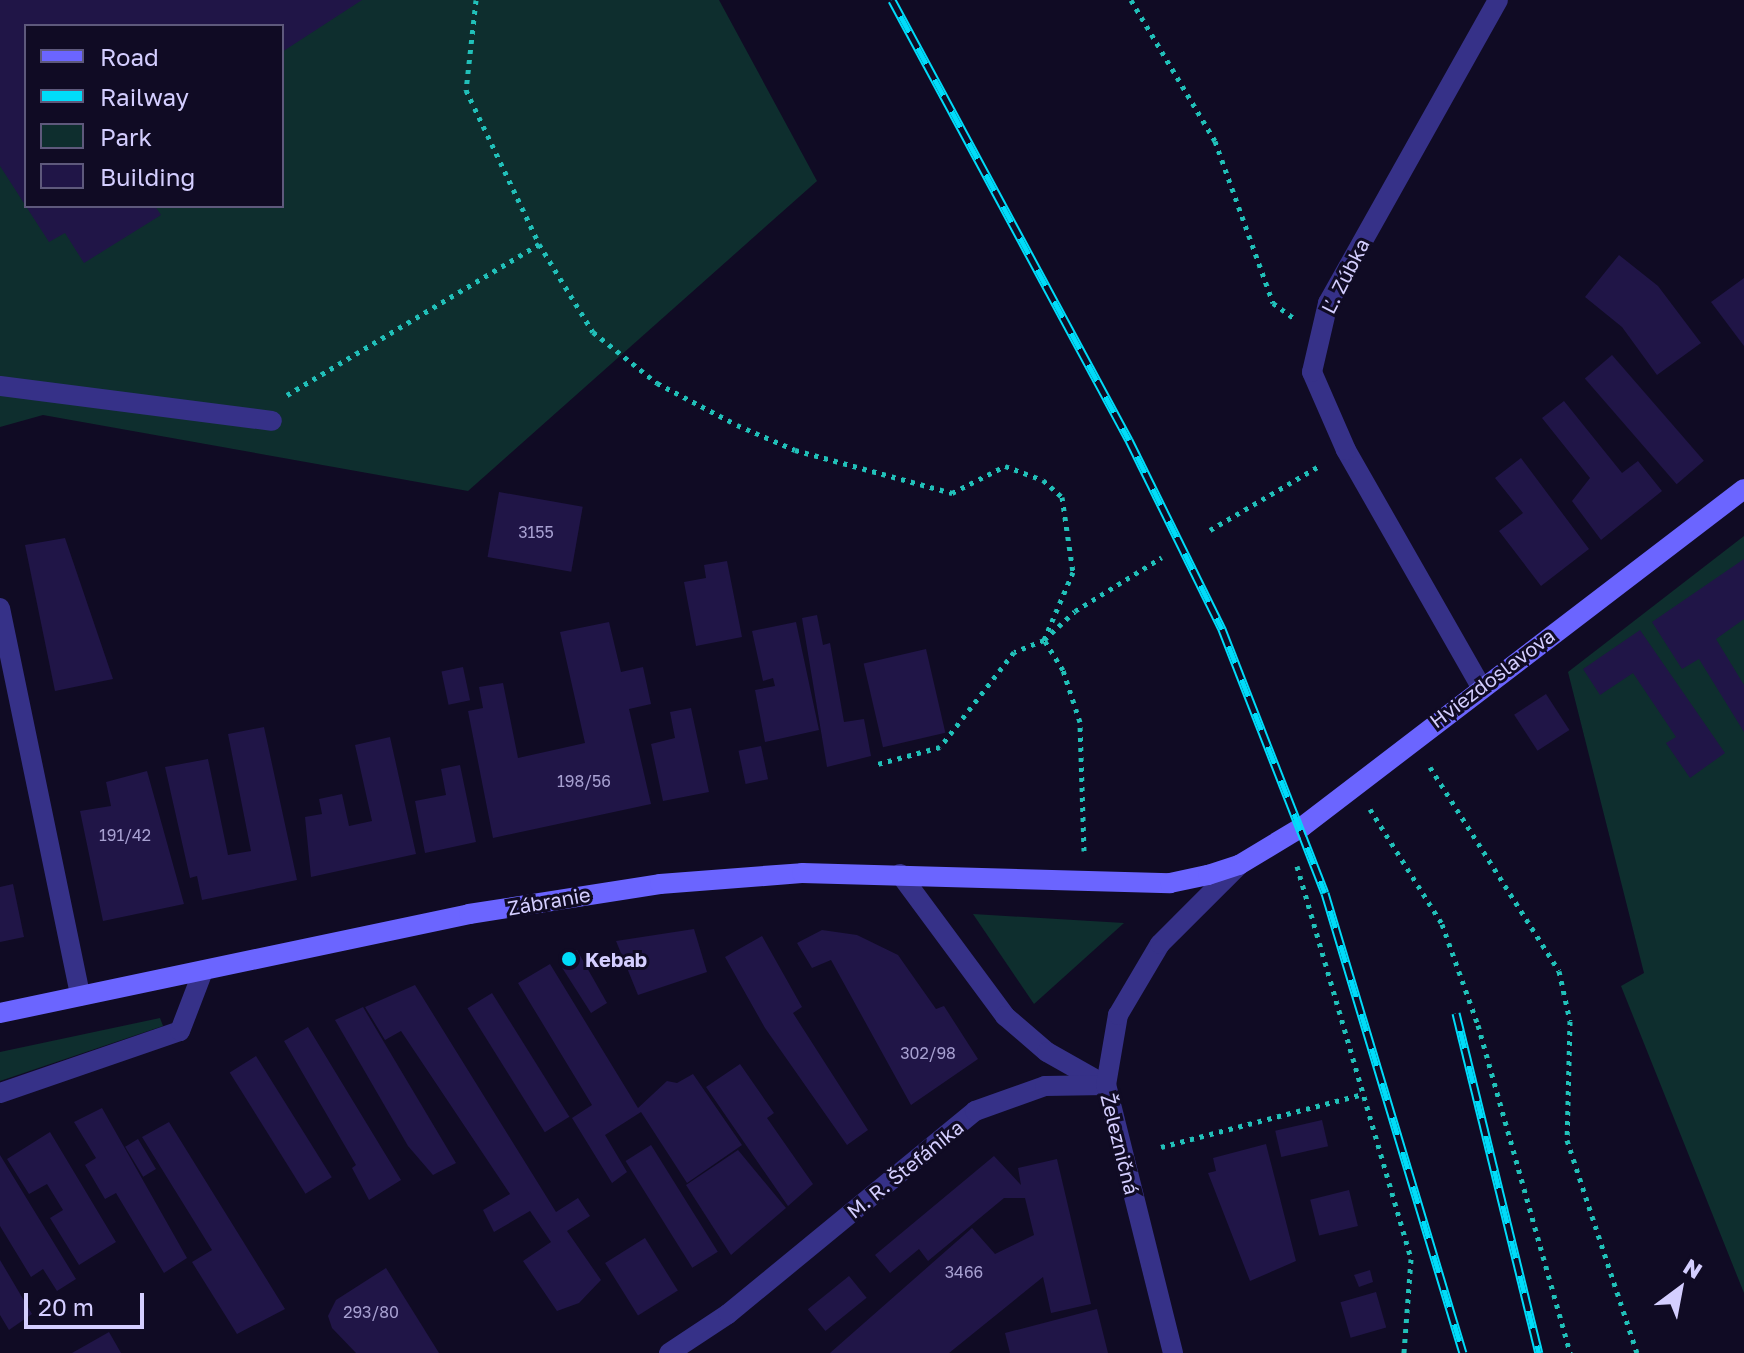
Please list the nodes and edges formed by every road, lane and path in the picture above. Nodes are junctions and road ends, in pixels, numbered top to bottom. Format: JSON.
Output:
{"nodes":[{"id":1,"x":476,"y":0,"type":"edge"},
{"id":2,"x":1131,"y":0,"type":"edge"},
{"id":3,"x":1498,"y":0,"type":"edge"},
{"id":4,"x":539,"y":244,"type":"junction"},
{"id":5,"x":1319,"y":330,"type":"junction"},
{"id":6,"x":0,"y":386,"type":"edge"},
{"id":7,"x":272,"y":421,"type":"joint"},
{"id":8,"x":1346,"y":450,"type":"junction"},
{"id":9,"x":1744,"y":489,"type":"edge"},
{"id":10,"x":1210,"y":530,"type":"dead end"},
{"id":11,"x":1162,"y":557,"type":"dead end"},
{"id":12,"x":0,"y":608,"type":"edge"},
{"id":13,"x":1044,"y":640,"type":"junction"},
{"id":14,"x":1480,"y":685,"type":"junction"},
{"id":15,"x":1412,"y":739,"type":"junction"},
{"id":16,"x":874,"y":765,"type":"dead end"},
{"id":17,"x":1355,"y":785,"type":"junction"},
{"id":18,"x":1239,"y":865,"type":"junction"},
{"id":19,"x":1297,"y":866,"type":"dead end"},
{"id":20,"x":900,"y":874,"type":"junction"},
{"id":21,"x":1086,"y":879,"type":"junction"},
{"id":22,"x":203,"y":971,"type":"junction"},
{"id":23,"x":80,"y":996,"type":"junction"},
{"id":24,"x":0,"y":1013,"type":"edge"},
{"id":25,"x":1106,"y":1085,"type":"junction"},
{"id":26,"x":0,"y":1093,"type":"edge"},
{"id":27,"x":1363,"y":1094,"type":"junction"},
{"id":28,"x":1161,"y":1147,"type":"dead end"},
{"id":29,"x":669,"y":1353,"type":"edge"},
{"id":30,"x":1174,"y":1353,"type":"edge"},
{"id":31,"x":1404,"y":1353,"type":"edge"},
{"id":32,"x":1570,"y":1353,"type":"edge"},
{"id":33,"x":1637,"y":1353,"type":"edge"}],
"edges":[{"from":1,"to":4,"type":"path"},
{"from":2,"to":5,"type":"path"},
{"from":3,"to":5,"type":"street","name":"Ľ. Zúbka"},
{"from":4,"to":7,"type":"path"},
{"from":4,"to":13,"type":"path"},
{"from":5,"to":8,"type":"street","name":"Ľ. Zúbka"},
{"from":6,"to":7,"type":"street"},
{"from":8,"to":10,"type":"path"},
{"from":8,"to":14,"type":"street","name":"Ľ. Zúbka"},
{"from":9,"to":14,"type":"main road","name":"Hviezdoslavova"},
{"from":11,"to":13,"type":"path"},
{"from":12,"to":23,"type":"street"},
{"from":13,"to":16,"type":"path"},
{"from":13,"to":21,"type":"path"},
{"from":14,"to":15,"type":"main road","name":"Hviezdoslavova"},
{"from":15,"to":17,"type":"main road","name":"Hviezdoslavova"},
{"from":15,"to":33,"type":"path"},
{"from":17,"to":18,"type":"main road","name":"Hviezdoslavova"},
{"from":17,"to":32,"type":"path"},
{"from":18,"to":21,"type":"main road","name":"Hviezdoslavova"},
{"from":18,"to":25,"type":"street"},
{"from":19,"to":27,"type":"path"},
{"from":20,"to":21,"type":"main road","name":"Zábranie"},
{"from":20,"to":22,"type":"main road","name":"Zábranie"},
{"from":20,"to":25,"type":"street","name":"Železničná"},
{"from":22,"to":23,"type":"main road","name":"Zábranie"},
{"from":22,"to":26,"type":"street"},
{"from":23,"to":24,"type":"main road","name":"Zábranie"},
{"from":25,"to":29,"type":"street","name":"M. R. Štefánika"},
{"from":25,"to":30,"type":"street","name":"Železničná"},
{"from":27,"to":28,"type":"path"},
{"from":27,"to":31,"type":"path"}]}
